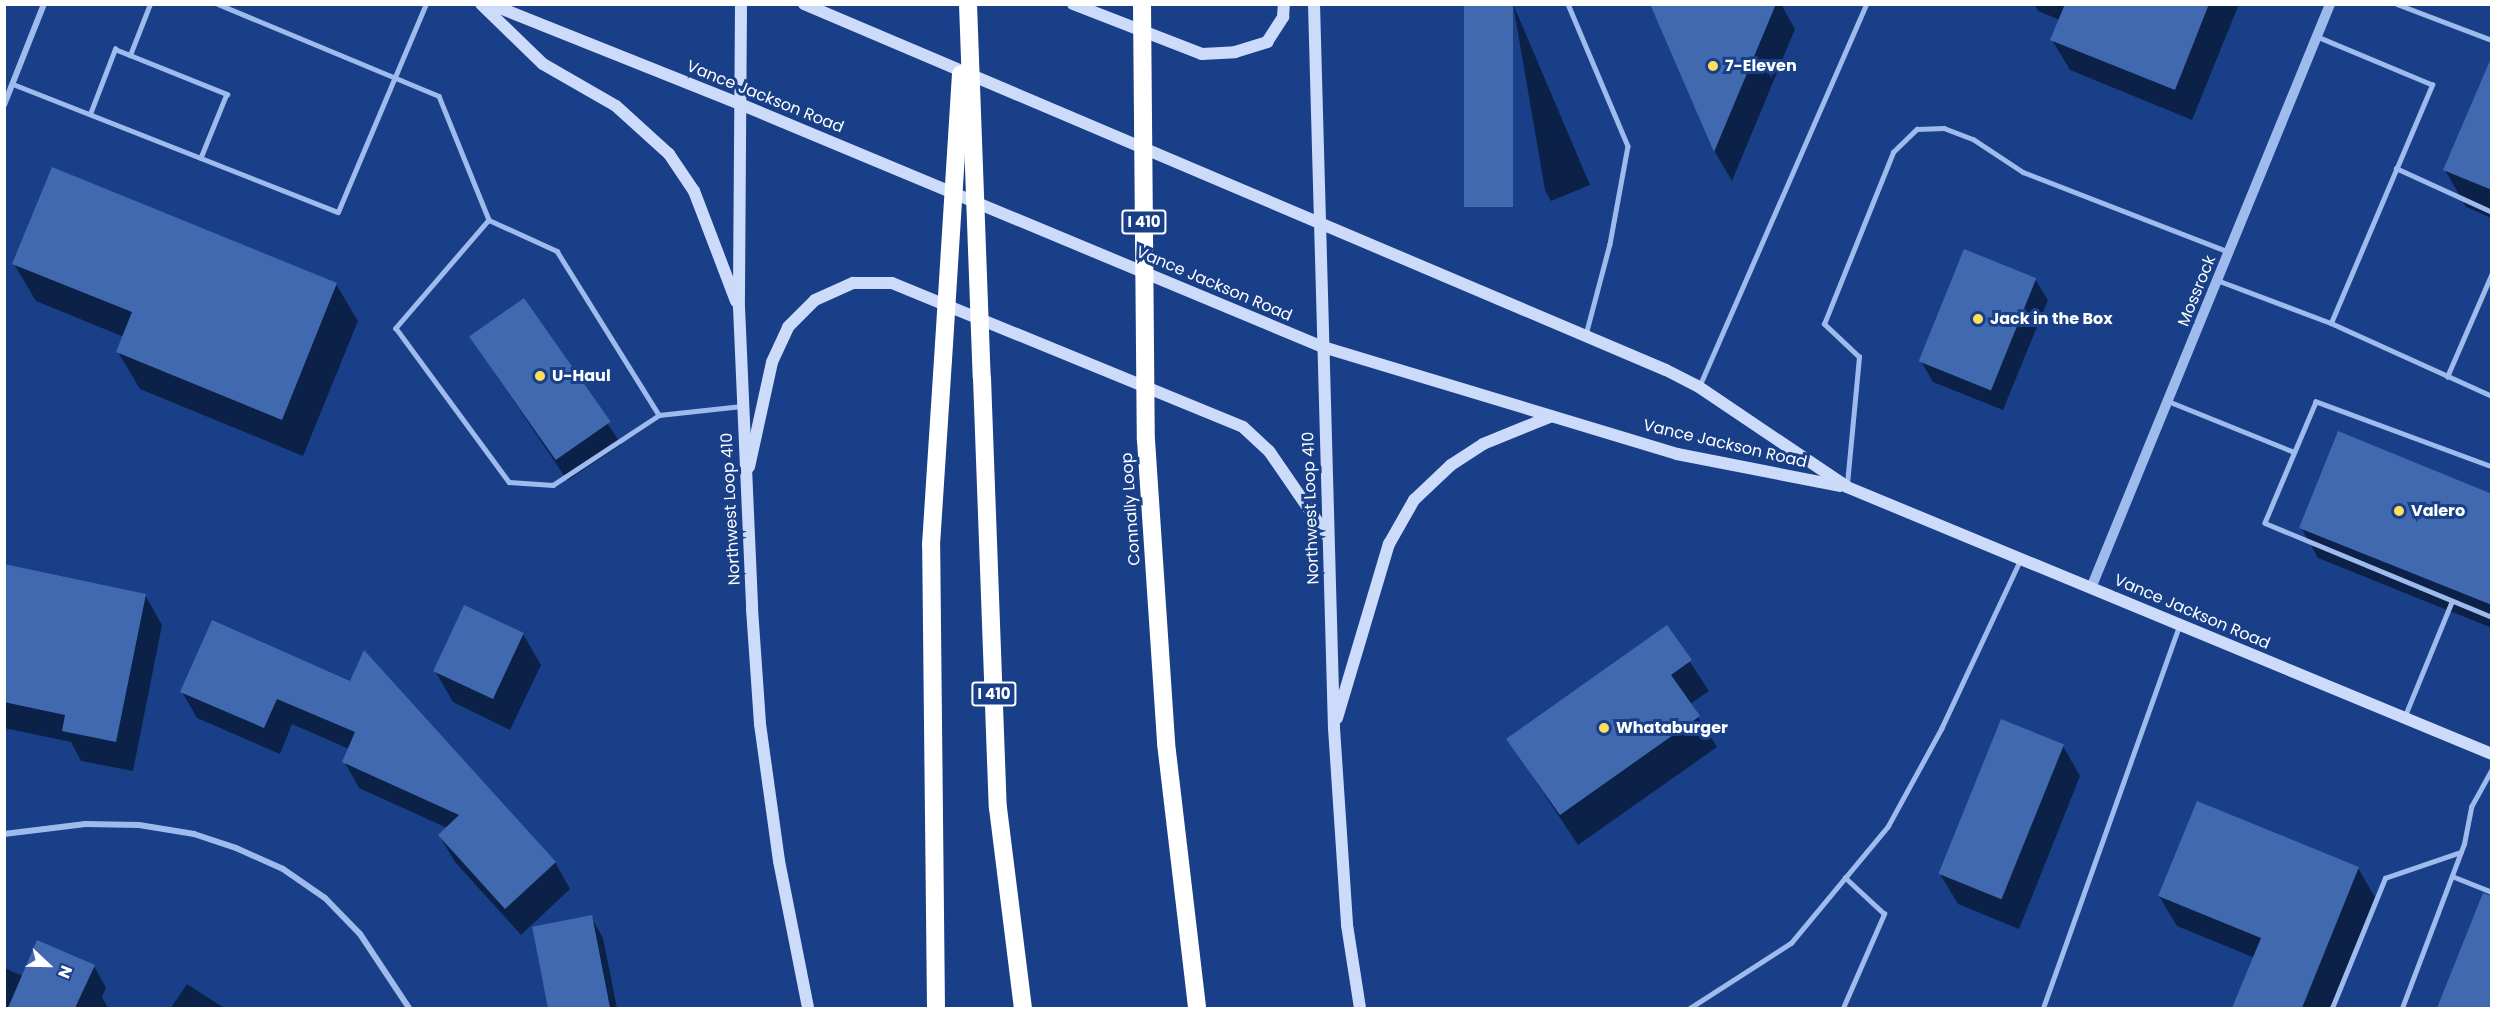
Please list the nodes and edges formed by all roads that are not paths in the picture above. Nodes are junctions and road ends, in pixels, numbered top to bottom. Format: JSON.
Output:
{"nodes":[{"id":1,"x":44,"y":4,"type":"edge"},
{"id":2,"x":150,"y":4,"type":"edge"},
{"id":3,"x":218,"y":4,"type":"edge"},
{"id":4,"x":426,"y":4,"type":"edge"},
{"id":5,"x":482,"y":4,"type":"edge"},
{"id":6,"x":490,"y":4,"type":"edge"},
{"id":7,"x":741,"y":4,"type":"edge"},
{"id":8,"x":804,"y":4,"type":"edge"},
{"id":9,"x":967,"y":4,"type":"edge"},
{"id":10,"x":1073,"y":4,"type":"edge"},
{"id":11,"x":1142,"y":4,"type":"edge"},
{"id":12,"x":1284,"y":4,"type":"edge"},
{"id":13,"x":1314,"y":4,"type":"edge"},
{"id":14,"x":1568,"y":4,"type":"edge"},
{"id":15,"x":1866,"y":4,"type":"edge"},
{"id":16,"x":2330,"y":4,"type":"edge"},
{"id":17,"x":2397,"y":4,"type":"edge"},
{"id":18,"x":2316,"y":37,"type":"junction"},
{"id":19,"x":2492,"y":40,"type":"edge"},
{"id":20,"x":130,"y":55,"type":"junction"},
{"id":21,"x":394,"y":77,"type":"junction"},
{"id":22,"x":13,"y":84,"type":"junction"},
{"id":23,"x":740,"y":104,"type":"junction"},
{"id":24,"x":4,"y":105,"type":"edge"},
{"id":25,"x":90,"y":114,"type":"junction"},
{"id":26,"x":201,"y":158,"type":"junction"},
{"id":27,"x":2396,"y":168,"type":"junction"},
{"id":28,"x":2492,"y":212,"type":"edge"},
{"id":29,"x":489,"y":220,"type":"junction"},
{"id":30,"x":1320,"y":224,"type":"junction"},
{"id":31,"x":2229,"y":252,"type":"junction"},
{"id":32,"x":2492,"y":273,"type":"edge"},
{"id":33,"x":2217,"y":280,"type":"junction"},
{"id":34,"x":739,"y":307,"type":"junction"},
{"id":35,"x":2331,"y":323,"type":"junction"},
{"id":36,"x":1586,"y":336,"type":"junction"},
{"id":37,"x":1323,"y":347,"type":"junction"},
{"id":38,"x":2446,"y":377,"type":"junction"},
{"id":39,"x":1699,"y":387,"type":"junction"},
{"id":40,"x":2492,"y":396,"type":"edge"},
{"id":41,"x":2168,"y":401,"type":"junction"},
{"id":42,"x":742,"y":406,"type":"junction"},
{"id":43,"x":659,"y":415,"type":"junction"},
{"id":44,"x":1552,"y":416,"type":"junction"},
{"id":45,"x":2295,"y":452,"type":"junction"},
{"id":46,"x":2492,"y":467,"type":"edge"},
{"id":47,"x":745,"y":485,"type":"junction"},
{"id":48,"x":1847,"y":487,"type":"junction"},
{"id":49,"x":1329,"y":538,"type":"junction"},
{"id":50,"x":2020,"y":560,"type":"junction"},
{"id":51,"x":2091,"y":588,"type":"junction"},
{"id":52,"x":2452,"y":601,"type":"junction"},
{"id":53,"x":2492,"y":617,"type":"edge"},
{"id":54,"x":2180,"y":625,"type":"junction"},
{"id":55,"x":2404,"y":718,"type":"junction"},
{"id":56,"x":1334,"y":728,"type":"junction"},
{"id":57,"x":2492,"y":754,"type":"edge"},
{"id":58,"x":2492,"y":769,"type":"edge"},
{"id":59,"x":4,"y":834,"type":"edge"},
{"id":60,"x":2461,"y":852,"type":"junction"},
{"id":61,"x":2452,"y":876,"type":"junction"},
{"id":62,"x":1845,"y":878,"type":"junction"},
{"id":63,"x":2492,"y":892,"type":"edge"},
{"id":64,"x":409,"y":1008,"type":"edge"},
{"id":65,"x":808,"y":1008,"type":"edge"},
{"id":66,"x":936,"y":1008,"type":"edge"},
{"id":67,"x":1023,"y":1008,"type":"edge"},
{"id":68,"x":1197,"y":1008,"type":"edge"},
{"id":69,"x":1360,"y":1008,"type":"edge"},
{"id":70,"x":1690,"y":1008,"type":"edge"},
{"id":71,"x":1843,"y":1008,"type":"edge"},
{"id":72,"x":2043,"y":1008,"type":"edge"},
{"id":73,"x":2332,"y":1008,"type":"edge"},
{"id":74,"x":2402,"y":1008,"type":"edge"}],
"edges":[{"from":1,"to":22,"type":"street"},
{"from":2,"to":20,"type":"lane"},
{"from":3,"to":21,"type":"lane"},
{"from":4,"to":21,"type":"lane"},
{"from":5,"to":34,"type":"main road"},
{"from":6,"to":23,"type":"main road","name":"Vance Jackson Road"},
{"from":7,"to":23,"type":"main road","name":"Northwest Loop 410"},
{"from":8,"to":30,"type":"main road","name":"Vance Jackson Road"},
{"from":9,"to":66,"type":"highway","bridge":true},
{"from":9,"to":67,"type":"highway","number":"I 410","bridge":true},
{"from":10,"to":12,"type":"main road"},
{"from":11,"to":68,"type":"highway","name":"Connally Loop","number":"I 410","bridge":true},
{"from":13,"to":30,"type":"main road","name":"Northwest Loop 410"},
{"from":14,"to":36,"type":"lane"},
{"from":15,"to":39,"type":"lane"},
{"from":16,"to":18,"type":"street","name":"Mossrock"},
{"from":17,"to":19,"type":"lane"},
{"from":18,"to":27,"type":"lane"},
{"from":18,"to":31,"type":"street","name":"Mossrock"},
{"from":20,"to":25,"type":"lane"},
{"from":20,"to":26,"type":"lane"},
{"from":21,"to":26,"type":"lane"},
{"from":21,"to":29,"type":"lane"},
{"from":22,"to":24,"type":"street"},
{"from":22,"to":25,"type":"lane"},
{"from":23,"to":34,"type":"main road","name":"Northwest Loop 410"},
{"from":23,"to":37,"type":"main road","name":"Vance Jackson Road"},
{"from":25,"to":26,"type":"lane"},
{"from":27,"to":28,"type":"lane"},
{"from":27,"to":35,"type":"lane"},
{"from":29,"to":43,"type":"lane"},
{"from":29,"to":43,"type":"lane"},
{"from":30,"to":36,"type":"main road","name":"Vance Jackson Road"},
{"from":30,"to":37,"type":"main road","name":"Northwest Loop 410"},
{"from":31,"to":33,"type":"street","name":"Mossrock"},
{"from":31,"to":48,"type":"lane"},
{"from":32,"to":38,"type":"lane"},
{"from":33,"to":35,"type":"lane"},
{"from":33,"to":41,"type":"street","name":"Mossrock"},
{"from":34,"to":42,"type":"main road","name":"Northwest Loop 410"},
{"from":35,"to":38,"type":"lane"},
{"from":36,"to":39,"type":"main road","name":"Vance Jackson Road"},
{"from":37,"to":44,"type":"main road","name":"Vance Jackson Road"},
{"from":37,"to":49,"type":"main road","name":"Northwest Loop 410"},
{"from":38,"to":40,"type":"lane"},
{"from":39,"to":48,"type":"main road","name":"Vance Jackson Road"},
{"from":41,"to":45,"type":"lane"},
{"from":41,"to":51,"type":"street","name":"Mossrock"},
{"from":42,"to":43,"type":"lane"},
{"from":42,"to":47,"type":"main road","name":"Northwest Loop 410"},
{"from":44,"to":48,"type":"main road","name":"Vance Jackson Road"},
{"from":44,"to":56,"type":"main road"},
{"from":45,"to":46,"type":"lane"},
{"from":45,"to":52,"type":"lane"},
{"from":47,"to":49,"type":"main road"},
{"from":47,"to":65,"type":"main road","name":"Northwest Loop 410"},
{"from":48,"to":50,"type":"main road","name":"Vance Jackson Road"},
{"from":49,"to":56,"type":"main road","name":"Northwest Loop 410"},
{"from":50,"to":51,"type":"main road","name":"Vance Jackson Road"},
{"from":50,"to":62,"type":"lane"},
{"from":51,"to":54,"type":"main road","name":"Vance Jackson Road"},
{"from":52,"to":53,"type":"lane"},
{"from":52,"to":55,"type":"lane"},
{"from":54,"to":55,"type":"main road","name":"Vance Jackson Road"},
{"from":54,"to":72,"type":"lane"},
{"from":55,"to":57,"type":"main road","name":"Vance Jackson Road"},
{"from":56,"to":69,"type":"main road","name":"Northwest Loop 410"},
{"from":58,"to":60,"type":"lane"},
{"from":59,"to":64,"type":"street"},
{"from":60,"to":61,"type":"lane"},
{"from":60,"to":73,"type":"lane"},
{"from":61,"to":63,"type":"lane"},
{"from":61,"to":74,"type":"lane"},
{"from":62,"to":70,"type":"lane"},
{"from":62,"to":71,"type":"lane"}]}
